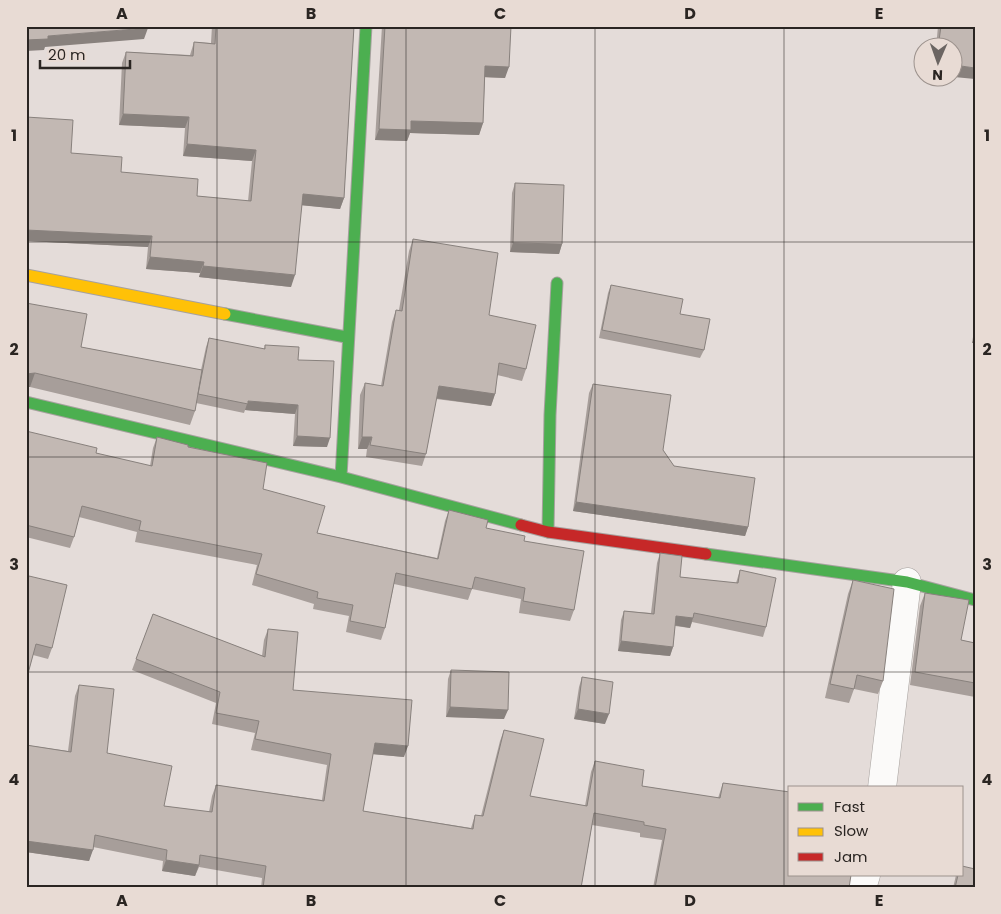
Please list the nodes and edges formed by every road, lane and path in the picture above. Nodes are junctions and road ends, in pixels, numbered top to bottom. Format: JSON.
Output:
{"nodes":[{"id":1,"x":366,"y":26,"type":"edge"},
{"id":2,"x":26,"y":274,"type":"edge"},
{"id":3,"x":557,"y":283,"type":"dead end"},
{"id":4,"x":346,"y":337,"type":"junction"},
{"id":5,"x":26,"y":402,"type":"edge"},
{"id":6,"x":341,"y":477,"type":"junction"},
{"id":7,"x":548,"y":532,"type":"junction"},
{"id":8,"x":907,"y":582,"type":"junction"},
{"id":9,"x":975,"y":600,"type":"edge"},
{"id":10,"x":882,"y":786,"type":"edge"},
{"id":11,"x":866,"y":876,"type":"edge"},
{"id":12,"x":862,"y":888,"type":"edge"}],
"edges":[{"from":1,"to":4,"type":"street"},
{"from":2,"to":4,"type":"street"},
{"from":3,"to":7,"type":"street"},
{"from":4,"to":6,"type":"street"},
{"from":5,"to":6,"type":"street"},
{"from":6,"to":7,"type":"street"},
{"from":7,"to":8,"type":"street"},
{"from":8,"to":9,"type":"street"},
{"from":8,"to":10,"type":"street"},
{"from":11,"to":12,"type":"street"}]}
